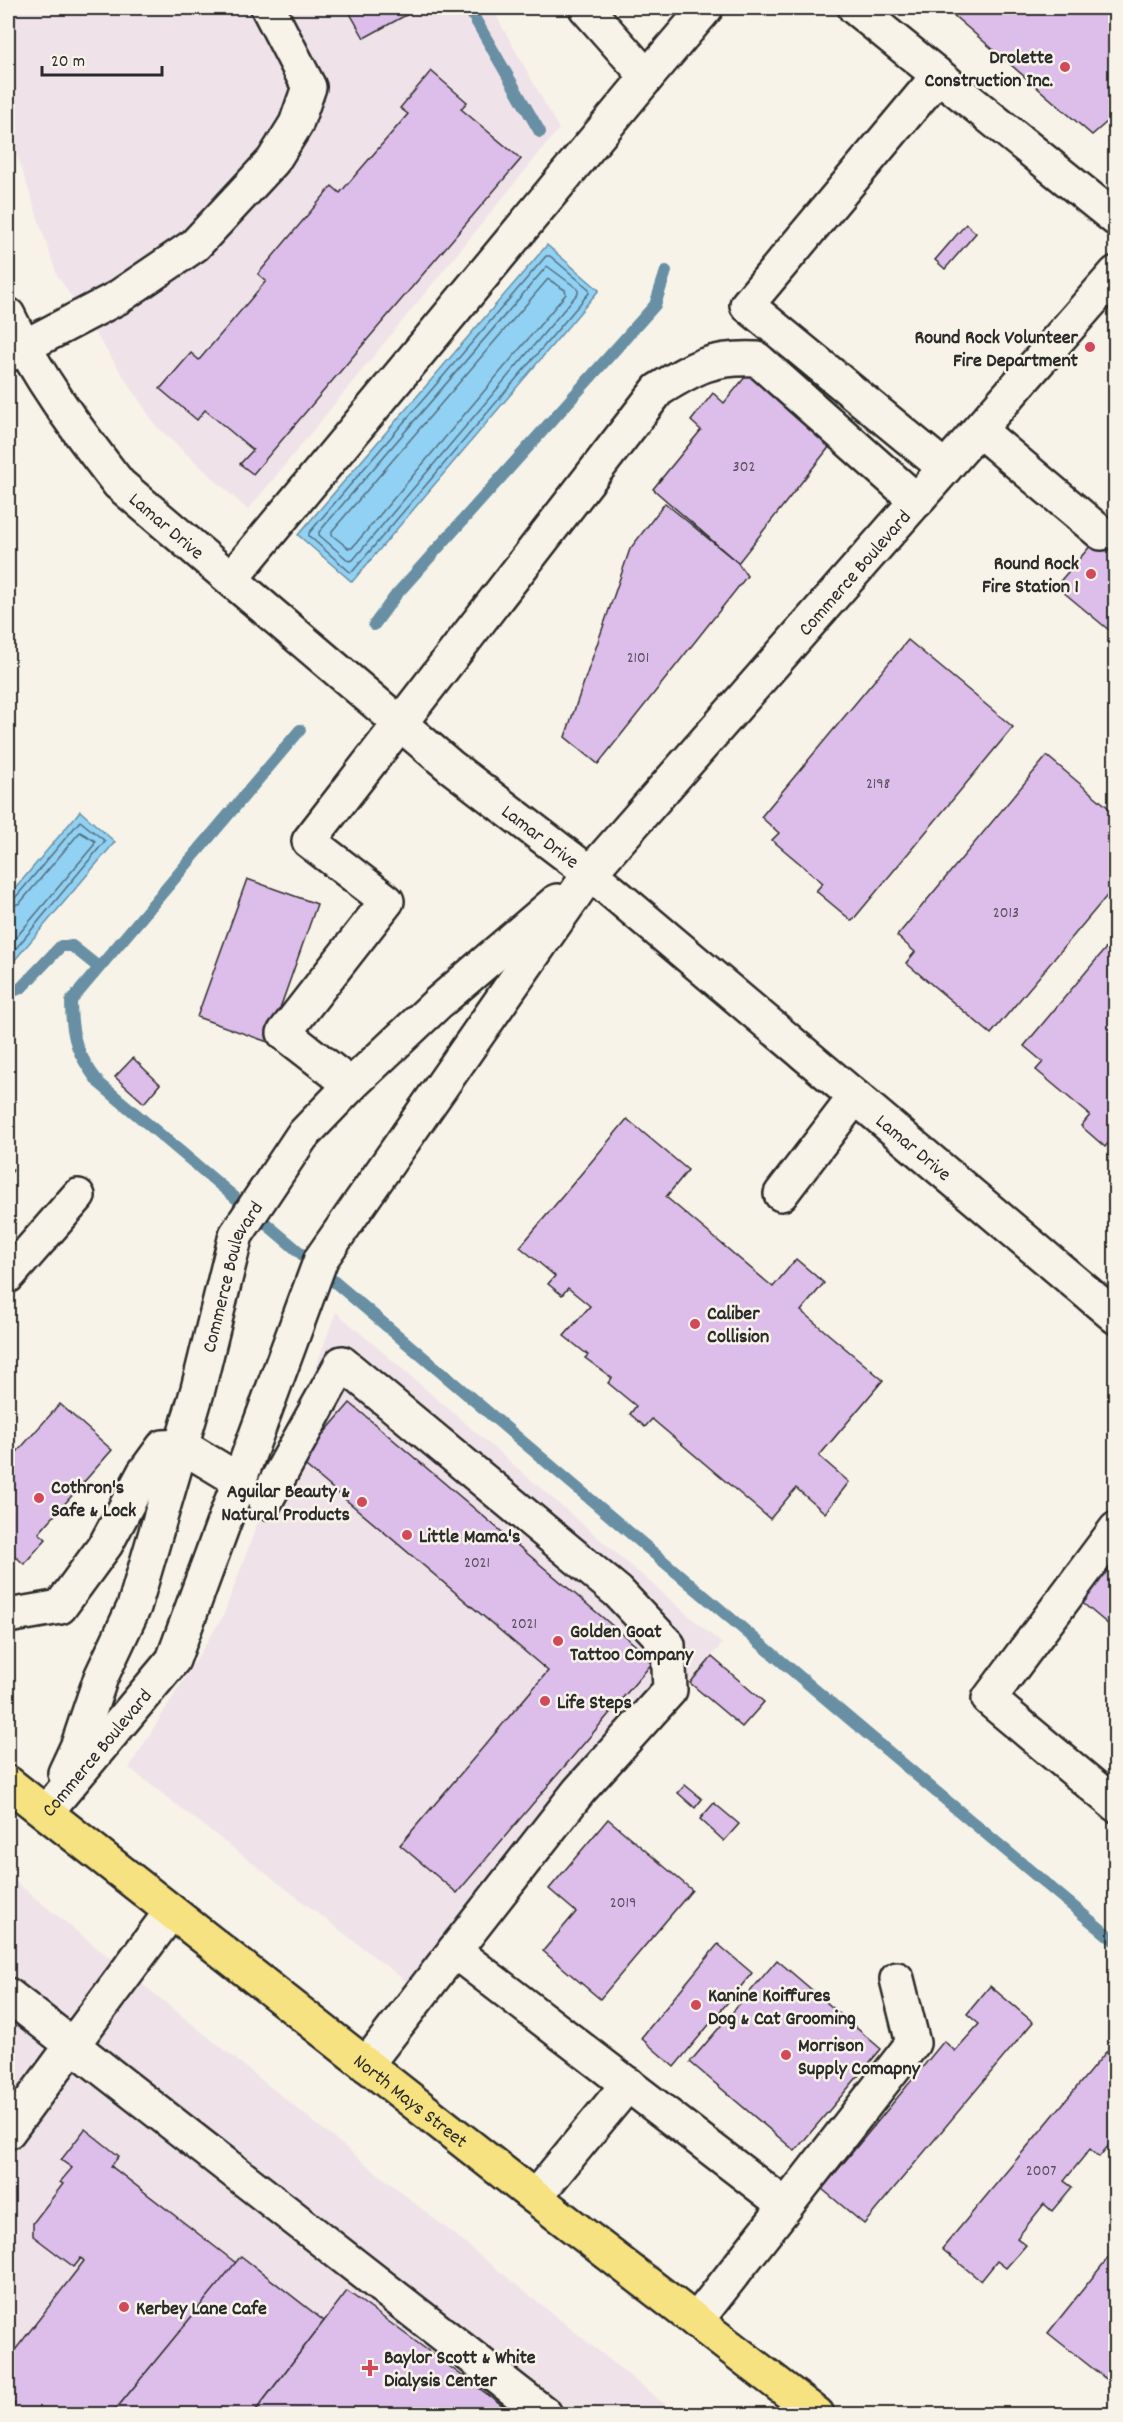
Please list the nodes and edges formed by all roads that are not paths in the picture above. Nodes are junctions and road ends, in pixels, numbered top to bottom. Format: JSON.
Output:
{"nodes":[{"id":1,"x":268,"y":8,"type":"edge"},
{"id":2,"x":586,"y":8,"type":"edge"},
{"id":3,"x":706,"y":8,"type":"edge"},
{"id":4,"x":855,"y":8,"type":"edge"},
{"id":5,"x":938,"y":76,"type":"junction"},
{"id":6,"x":647,"y":77,"type":"junction"},
{"id":7,"x":1116,"y":219,"type":"edge"},
{"id":8,"x":1116,"y":273,"type":"edge"},
{"id":9,"x":8,"y":315,"type":"edge"},
{"id":10,"x":15,"y":351,"type":"edge"},
{"id":11,"x":979,"y":430,"type":"junction"},
{"id":12,"x":945,"y":468,"type":"junction"},
{"id":13,"x":917,"y":501,"type":"junction"},
{"id":14,"x":1101,"y":533,"type":"dead end"},
{"id":15,"x":231,"y":579,"type":"junction"},
{"id":16,"x":400,"y":724,"type":"junction"},
{"id":17,"x":590,"y":873,"type":"junction"},
{"id":18,"x":351,"y":1085,"type":"junction"},
{"id":19,"x":855,"y":1097,"type":"junction"},
{"id":20,"x":780,"y":1194,"type":"dead end"},
{"id":21,"x":78,"y":1196,"type":"dead end"},
{"id":22,"x":8,"y":1276,"type":"edge"},
{"id":23,"x":1116,"y":1317,"type":"edge"},
{"id":24,"x":182,"y":1446,"type":"junction"},
{"id":25,"x":240,"y":1481,"type":"junction"},
{"id":26,"x":266,"y":1502,"type":"dead end"},
{"id":27,"x":1116,"y":1529,"type":"edge"},
{"id":28,"x":8,"y":1616,"type":"edge"},
{"id":29,"x":8,"y":1783,"type":"edge"},
{"id":30,"x":1116,"y":1805,"type":"edge"},
{"id":31,"x":46,"y":1812,"type":"junction"},
{"id":32,"x":171,"y":1912,"type":"junction"},
{"id":33,"x":454,"y":1951,"type":"junction"},
{"id":34,"x":897,"y":1979,"type":"dead end"},
{"id":35,"x":8,"y":1995,"type":"edge"},
{"id":36,"x":71,"y":2046,"type":"junction"},
{"id":37,"x":366,"y":2065,"type":"junction"},
{"id":38,"x":628,"y":2084,"type":"junction"},
{"id":39,"x":8,"y":2132,"type":"edge"},
{"id":40,"x":535,"y":2197,"type":"junction"},
{"id":41,"x":786,"y":2206,"type":"junction"},
{"id":42,"x":696,"y":2321,"type":"junction"},
{"id":43,"x":545,"y":2415,"type":"edge"},
{"id":44,"x":817,"y":2415,"type":"edge"}],
"edges":[{"from":1,"to":10,"type":"street"},
{"from":2,"to":6,"type":"street"},
{"from":3,"to":6,"type":"street"},
{"from":4,"to":5,"type":"street"},
{"from":5,"to":7,"type":"street"},
{"from":5,"to":12,"type":"street"},
{"from":6,"to":15,"type":"street"},
{"from":8,"to":11,"type":"street","name":"Commerce Boulevard"},
{"from":9,"to":10,"type":"street","name":"Lamar Drive"},
{"from":10,"to":15,"type":"street","name":"Lamar Drive"},
{"from":11,"to":12,"type":"street","name":"Commerce Boulevard"},
{"from":11,"to":14,"type":"street"},
{"from":12,"to":13,"type":"street","name":"Commerce Boulevard"},
{"from":13,"to":16,"type":"street"},
{"from":13,"to":17,"type":"street","name":"Commerce Boulevard"},
{"from":15,"to":16,"type":"street","name":"Lamar Drive"},
{"from":16,"to":17,"type":"street","name":"Lamar Drive"},
{"from":16,"to":18,"type":"street"},
{"from":17,"to":18,"type":"street","name":"Commerce Boulevard"},
{"from":17,"to":19,"type":"street","name":"Lamar Drive"},
{"from":17,"to":25,"type":"street","name":"Commerce Boulevard"},
{"from":18,"to":24,"type":"street","name":"Commerce Boulevard"},
{"from":19,"to":20,"type":"street"},
{"from":19,"to":23,"type":"street","name":"Lamar Drive"},
{"from":21,"to":22,"type":"street"},
{"from":24,"to":25,"type":"street"},
{"from":24,"to":28,"type":"street"},
{"from":24,"to":31,"type":"street","name":"Commerce Boulevard"},
{"from":25,"to":31,"type":"street","name":"Commerce Boulevard"},
{"from":26,"to":33,"type":"street"},
{"from":27,"to":30,"type":"street"},
{"from":29,"to":31,"type":"main road","name":"North Mays Street"},
{"from":31,"to":32,"type":"main road","name":"North Mays Street"},
{"from":32,"to":36,"type":"street"},
{"from":32,"to":37,"type":"main road","name":"North Mays Street"},
{"from":33,"to":37,"type":"street"},
{"from":33,"to":38,"type":"street"},
{"from":34,"to":41,"type":"street"},
{"from":35,"to":36,"type":"street"},
{"from":36,"to":39,"type":"street"},
{"from":36,"to":43,"type":"street"},
{"from":37,"to":40,"type":"main road","name":"North Mays Street"},
{"from":38,"to":40,"type":"street"},
{"from":38,"to":41,"type":"street"},
{"from":40,"to":42,"type":"main road","name":"North Mays Street"},
{"from":41,"to":42,"type":"street"},
{"from":42,"to":44,"type":"main road","name":"North Mays Street"}]}
